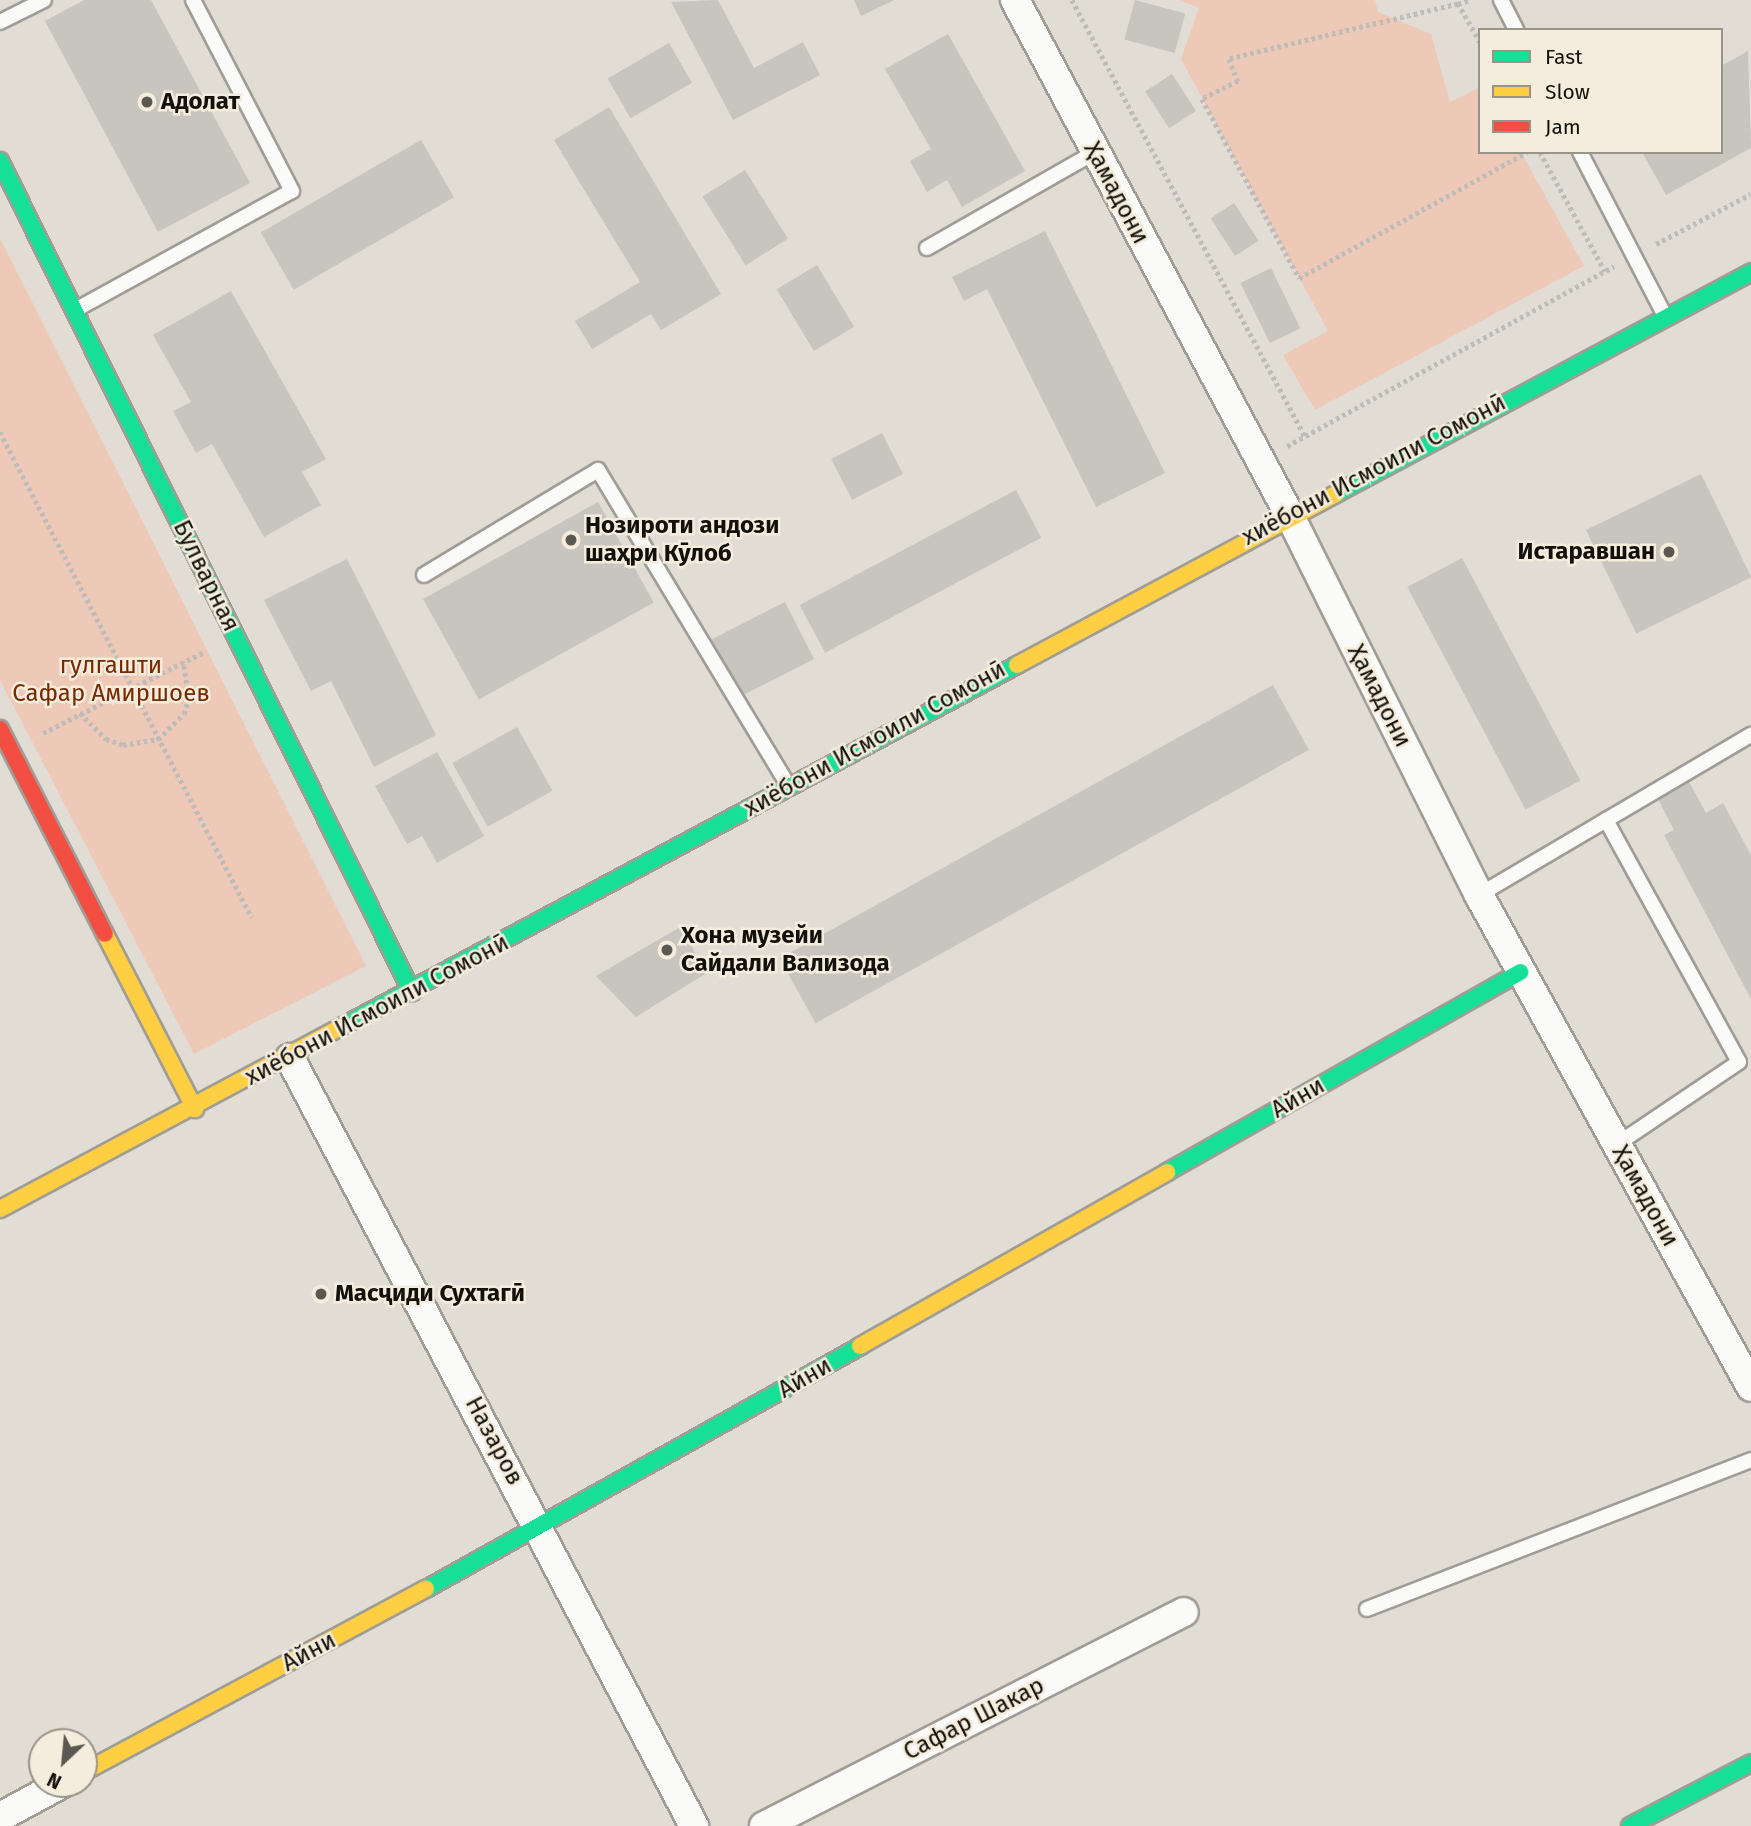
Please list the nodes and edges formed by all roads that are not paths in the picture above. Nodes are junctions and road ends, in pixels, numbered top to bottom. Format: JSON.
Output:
{"nodes":[{"id":1,"x":44,"y":0,"type":"edge"},
{"id":2,"x":192,"y":0,"type":"edge"},
{"id":3,"x":1015,"y":0,"type":"edge"},
{"id":4,"x":1501,"y":0,"type":"edge"},
{"id":5,"x":0,"y":22,"type":"edge"},
{"id":6,"x":1515,"y":28,"type":"edge"},
{"id":7,"x":1095,"y":152,"type":"junction"},
{"id":8,"x":1581,"y":154,"type":"edge"},
{"id":9,"x":0,"y":161,"type":"edge"},
{"id":10,"x":927,"y":248,"type":"dead end"},
{"id":11,"x":1751,"y":272,"type":"edge"},
{"id":12,"x":74,"y":310,"type":"junction"},
{"id":13,"x":1666,"y":317,"type":"junction"},
{"id":14,"x":1289,"y":514,"type":"junction"},
{"id":15,"x":424,"y":575,"type":"dead end"},
{"id":16,"x":0,"y":730,"type":"edge"},
{"id":17,"x":1751,"y":734,"type":"edge"},
{"id":18,"x":788,"y":787,"type":"junction"},
{"id":19,"x":1605,"y":820,"type":"junction"},
{"id":20,"x":1479,"y":895,"type":"junction"},
{"id":21,"x":1520,"y":972,"type":"junction"},
{"id":22,"x":412,"y":992,"type":"junction"},
{"id":23,"x":290,"y":1058,"type":"junction"},
{"id":24,"x":195,"y":1109,"type":"junction"},
{"id":25,"x":1616,"y":1145,"type":"junction"},
{"id":26,"x":0,"y":1209,"type":"edge"},
{"id":27,"x":1751,"y":1387,"type":"edge"},
{"id":28,"x":1751,"y":1460,"type":"edge"},
{"id":29,"x":540,"y":1528,"type":"junction"},
{"id":30,"x":1367,"y":1609,"type":"dead end"},
{"id":31,"x":1184,"y":1612,"type":"dead end"},
{"id":32,"x":1751,"y":1763,"type":"edge"},
{"id":33,"x":98,"y":1765,"type":"edge"},
{"id":34,"x":34,"y":1798,"type":"edge"},
{"id":35,"x":0,"y":1816,"type":"edge"},
{"id":36,"x":694,"y":1826,"type":"edge"},
{"id":37,"x":764,"y":1826,"type":"edge"},
{"id":38,"x":1630,"y":1826,"type":"edge"}],
"edges":[{"from":1,"to":5,"type":"lane"},
{"from":2,"to":12,"type":"lane"},
{"from":3,"to":7,"type":"street","name":"Ҳамадони"},
{"from":4,"to":6,"type":"lane"},
{"from":7,"to":10,"type":"lane"},
{"from":7,"to":14,"type":"street","name":"Ҳамадони"},
{"from":8,"to":13,"type":"lane"},
{"from":9,"to":12,"type":"street","name":"Булварная"},
{"from":11,"to":13,"type":"street","name":"хиёбони Исмоили Сомонӣ"},
{"from":12,"to":22,"type":"street","name":"Булварная"},
{"from":13,"to":14,"type":"street","name":"хиёбони Исмоили Сомонӣ"},
{"from":14,"to":18,"type":"street","name":"хиёбони Исмоили Сомонӣ"},
{"from":14,"to":20,"type":"street","name":"Ҳамадони"},
{"from":15,"to":18,"type":"lane"},
{"from":16,"to":24,"type":"street"},
{"from":17,"to":19,"type":"lane"},
{"from":18,"to":22,"type":"street","name":"хиёбони Исмоили Сомонӣ"},
{"from":19,"to":20,"type":"lane"},
{"from":19,"to":25,"type":"lane"},
{"from":20,"to":21,"type":"street","name":"Ҳамадони"},
{"from":21,"to":25,"type":"street","name":"Ҳамадони"},
{"from":21,"to":29,"type":"street","name":"Айни"},
{"from":22,"to":23,"type":"street","name":"хиёбони Исмоили Сомонӣ"},
{"from":23,"to":24,"type":"street","name":"хиёбони Исмоили Сомонӣ"},
{"from":23,"to":29,"type":"street","name":"Назаров"},
{"from":24,"to":26,"type":"street","name":"хиёбони Исмоили Сомонӣ"},
{"from":25,"to":27,"type":"street","name":"Ҳамадони"},
{"from":28,"to":30,"type":"lane"},
{"from":29,"to":33,"type":"street","name":"Айни"},
{"from":29,"to":36,"type":"street","name":"Назаров"},
{"from":31,"to":37,"type":"street","name":"Сафар Шакар"},
{"from":32,"to":38,"type":"street"},
{"from":34,"to":35,"type":"street"}]}
